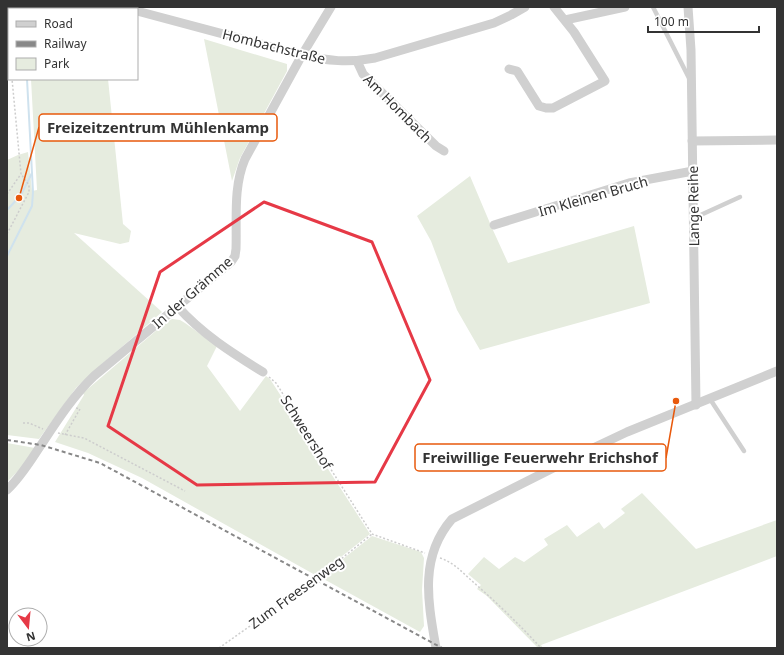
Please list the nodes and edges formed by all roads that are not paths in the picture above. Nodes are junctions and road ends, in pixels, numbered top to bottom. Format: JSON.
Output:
{"nodes":[{"id":1,"x":331,"y":7,"type":"edge"},
{"id":2,"x":525,"y":7,"type":"edge"},
{"id":3,"x":554,"y":7,"type":"edge"},
{"id":4,"x":625,"y":7,"type":"edge"},
{"id":5,"x":653,"y":7,"type":"edge"},
{"id":6,"x":688,"y":7,"type":"edge"},
{"id":7,"x":138,"y":11,"type":"edge"},
{"id":8,"x":565,"y":20,"type":"junction"},
{"id":9,"x":302,"y":55,"type":"junction"},
{"id":10,"x":356,"y":61,"type":"junction"},
{"id":11,"x":509,"y":69,"type":"dead end"},
{"id":12,"x":691,"y":84,"type":"junction"},
{"id":13,"x":777,"y":140,"type":"edge"},
{"id":14,"x":692,"y":141,"type":"junction"},
{"id":15,"x":444,"y":151,"type":"dead end"},
{"id":16,"x":693,"y":171,"type":"junction"},
{"id":17,"x":740,"y":197,"type":"dead end"},
{"id":18,"x":693,"y":218,"type":"junction"},
{"id":19,"x":494,"y":225,"type":"dead end"},
{"id":20,"x":177,"y":306,"type":"junction"},
{"id":21,"x":777,"y":371,"type":"edge"},
{"id":22,"x":263,"y":372,"type":"road end"},
{"id":23,"x":710,"y":399,"type":"junction"},
{"id":24,"x":696,"y":405,"type":"junction"},
{"id":25,"x":744,"y":450,"type":"dead end"},
{"id":26,"x":7,"y":490,"type":"edge"},
{"id":27,"x":436,"y":648,"type":"edge"}],
"edges":[{"from":1,"to":9,"type":"street","name":"In der Grämme"},
{"from":2,"to":10,"type":"street","name":"Hombachstraße"},
{"from":3,"to":8,"type":"street"},
{"from":4,"to":8,"type":"street"},
{"from":5,"to":12,"type":"lane"},
{"from":6,"to":12,"type":"street","name":"Lange Reihe"},
{"from":7,"to":9,"type":"street","name":"Hombachstraße"},
{"from":8,"to":11,"type":"street"},
{"from":9,"to":10,"type":"street","name":"Hombachstraße"},
{"from":9,"to":20,"type":"street","name":"In der Grämme"},
{"from":10,"to":15,"type":"street","name":"Am Hombach"},
{"from":12,"to":14,"type":"street","name":"Lange Reihe"},
{"from":13,"to":14,"type":"street"},
{"from":14,"to":16,"type":"street","name":"Lange Reihe"},
{"from":16,"to":18,"type":"street","name":"Lange Reihe"},
{"from":16,"to":19,"type":"street","name":"Im Kleinen Bruch"},
{"from":17,"to":18,"type":"lane"},
{"from":18,"to":24,"type":"street","name":"Lange Reihe"},
{"from":20,"to":22,"type":"street"},
{"from":20,"to":26,"type":"street","name":"In der Grämme"},
{"from":21,"to":23,"type":"street"},
{"from":23,"to":24,"type":"street"},
{"from":23,"to":25,"type":"lane"},
{"from":24,"to":27,"type":"street"}]}
